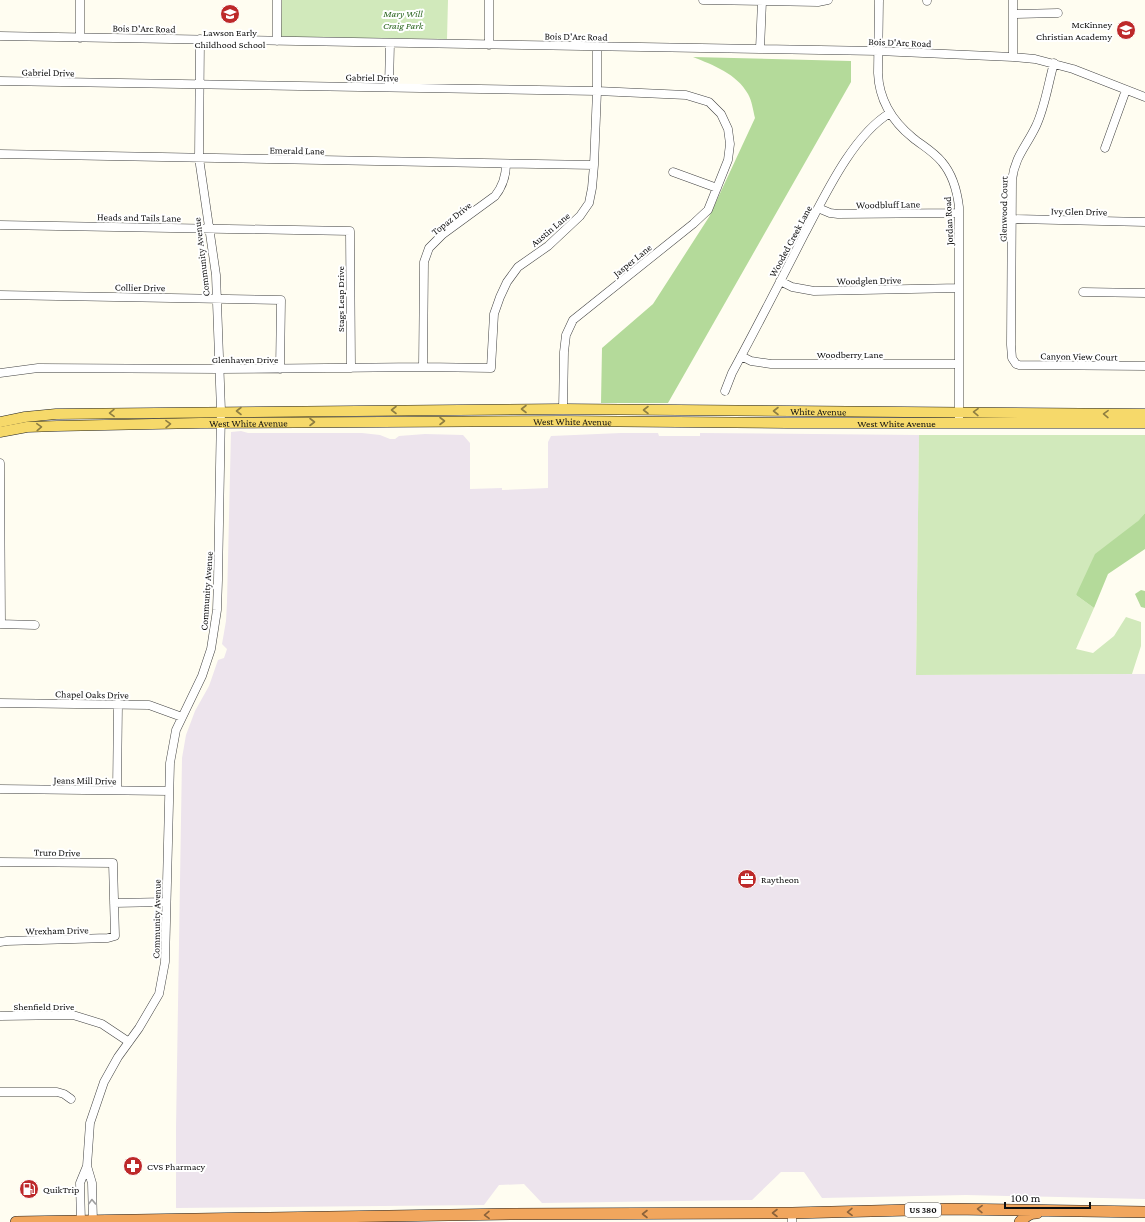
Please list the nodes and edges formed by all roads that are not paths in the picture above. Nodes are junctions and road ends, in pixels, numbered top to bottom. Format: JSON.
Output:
{"nodes":[{"id":1,"x":80,"y":0,"type":"edge"},
{"id":2,"x":278,"y":0,"type":"edge"},
{"id":3,"x":489,"y":0,"type":"edge"},
{"id":4,"x":703,"y":0,"type":"edge"},
{"id":5,"x":828,"y":0,"type":"edge"},
{"id":6,"x":879,"y":0,"type":"edge"},
{"id":7,"x":1013,"y":0,"type":"edge"},
{"id":8,"x":762,"y":1,"type":"edge"},
{"id":9,"x":1058,"y":13,"type":"dead end"},
{"id":10,"x":1013,"y":14,"type":"junction"},
{"id":11,"x":0,"y":36,"type":"edge"},
{"id":12,"x":80,"y":38,"type":"junction"},
{"id":13,"x":200,"y":39,"type":"junction"},
{"id":14,"x":277,"y":41,"type":"junction"},
{"id":15,"x":390,"y":43,"type":"junction"},
{"id":16,"x":490,"y":45,"type":"junction"},
{"id":17,"x":597,"y":46,"type":"junction"},
{"id":18,"x":760,"y":49,"type":"junction"},
{"id":19,"x":878,"y":51,"type":"junction"},
{"id":20,"x":1013,"y":57,"type":"junction"},
{"id":21,"x":1054,"y":63,"type":"junction"},
{"id":22,"x":0,"y":81,"type":"edge"},
{"id":23,"x":200,"y":85,"type":"junction"},
{"id":24,"x":389,"y":87,"type":"junction"},
{"id":25,"x":1126,"y":90,"type":"junction"},
{"id":26,"x":597,"y":91,"type":"junction"},
{"id":27,"x":1145,"y":98,"type":"edge"},
{"id":28,"x":890,"y":113,"type":"junction"},
{"id":29,"x":728,"y":129,"type":"joint"},
{"id":30,"x":1105,"y":148,"type":"dead end"},
{"id":31,"x":0,"y":154,"type":"edge"},
{"id":32,"x":200,"y":158,"type":"junction"},
{"id":33,"x":506,"y":164,"type":"junction"},
{"id":34,"x":594,"y":165,"type":"junction"},
{"id":35,"x":673,"y":172,"type":"dead end"},
{"id":36,"x":717,"y":188,"type":"junction"},
{"id":37,"x":818,"y":208,"type":"junction"},
{"id":38,"x":959,"y":213,"type":"junction"},
{"id":39,"x":1012,"y":219,"type":"junction"},
{"id":40,"x":1145,"y":222,"type":"edge"},
{"id":41,"x":0,"y":225,"type":"edge"},
{"id":42,"x":208,"y":228,"type":"junction"},
{"id":43,"x":350,"y":231,"type":"joint"},
{"id":44,"x":780,"y":281,"type":"junction"},
{"id":45,"x":959,"y":288,"type":"junction"},
{"id":46,"x":1083,"y":292,"type":"dead end"},
{"id":47,"x":1145,"y":293,"type":"edge"},
{"id":48,"x":0,"y":295,"type":"edge"},
{"id":49,"x":217,"y":298,"type":"junction"},
{"id":50,"x":741,"y":356,"type":"junction"},
{"id":51,"x":1015,"y":362,"type":"joint"},
{"id":52,"x":959,"y":364,"type":"junction"},
{"id":53,"x":1145,"y":366,"type":"edge"},
{"id":54,"x":423,"y":367,"type":"junction"},
{"id":55,"x":280,"y":368,"type":"junction"},
{"id":56,"x":351,"y":368,"type":"junction"},
{"id":57,"x":491,"y":368,"type":"joint"},
{"id":58,"x":219,"y":369,"type":"junction"},
{"id":59,"x":0,"y":374,"type":"edge"},
{"id":60,"x":725,"y":391,"type":"dead end"},
{"id":61,"x":563,"y":409,"type":"junction"},
{"id":62,"x":221,"y":411,"type":"junction"},
{"id":63,"x":1145,"y":414,"type":"edge"},
{"id":64,"x":959,"y":417,"type":"junction"},
{"id":65,"x":563,"y":421,"type":"junction"},
{"id":66,"x":0,"y":422,"type":"edge"},
{"id":67,"x":221,"y":423,"type":"junction"},
{"id":68,"x":1145,"y":423,"type":"edge"},
{"id":69,"x":0,"y":432,"type":"edge"},
{"id":70,"x":0,"y":463,"type":"edge"},
{"id":71,"x":0,"y":624,"type":"edge"},
{"id":72,"x":35,"y":625,"type":"dead end"},
{"id":73,"x":0,"y":703,"type":"edge"},
{"id":74,"x":118,"y":704,"type":"junction"},
{"id":75,"x":182,"y":717,"type":"junction"},
{"id":76,"x":0,"y":789,"type":"edge"},
{"id":77,"x":117,"y":790,"type":"junction"},
{"id":78,"x":169,"y":791,"type":"junction"},
{"id":79,"x":0,"y":862,"type":"edge"},
{"id":80,"x":166,"y":902,"type":"junction"},
{"id":81,"x":114,"y":903,"type":"junction"},
{"id":82,"x":0,"y":942,"type":"edge"},
{"id":83,"x":0,"y":1016,"type":"edge"},
{"id":84,"x":129,"y":1042,"type":"junction"},
{"id":85,"x":0,"y":1092,"type":"edge"},
{"id":86,"x":71,"y":1099,"type":"dead end"},
{"id":87,"x":87,"y":1166,"type":"junction"},
{"id":88,"x":1019,"y":1210,"type":"junction"},
{"id":89,"x":1107,"y":1212,"type":"junction"},
{"id":90,"x":1145,"y":1212,"type":"edge"},
{"id":91,"x":511,"y":1218,"type":"edge"},
{"id":92,"x":792,"y":1218,"type":"edge"},
{"id":93,"x":221,"y":1220,"type":"edge"},
{"id":94,"x":16,"y":1222,"type":"edge"},
{"id":95,"x":81,"y":1222,"type":"edge"},
{"id":96,"x":93,"y":1222,"type":"edge"},
{"id":97,"x":1020,"y":1222,"type":"edge"}],
"edges":[{"from":1,"to":12,"type":"street"},
{"from":2,"to":14,"type":"street"},
{"from":3,"to":16,"type":"street"},
{"from":4,"to":8,"type":"street"},
{"from":5,"to":8,"type":"street"},
{"from":6,"to":19,"type":"street","name":"Jordan Road"},
{"from":7,"to":10,"type":"street"},
{"from":8,"to":18,"type":"street"},
{"from":9,"to":10,"type":"street"},
{"from":10,"to":20,"type":"street"},
{"from":11,"to":12,"type":"street","name":"Bois D'Arc Road"},
{"from":12,"to":13,"type":"street","name":"Bois D'Arc Road"},
{"from":13,"to":14,"type":"street","name":"Bois D'Arc Road"},
{"from":13,"to":23,"type":"street","name":"Community Avenue"},
{"from":14,"to":15,"type":"street","name":"Bois D'Arc Road"},
{"from":15,"to":16,"type":"street","name":"Bois D'Arc Road"},
{"from":15,"to":24,"type":"street"},
{"from":16,"to":17,"type":"street","name":"Bois D'Arc Road"},
{"from":17,"to":18,"type":"street","name":"Bois D'Arc Road"},
{"from":17,"to":26,"type":"street","name":"Austin Lane"},
{"from":18,"to":19,"type":"street","name":"Bois D'Arc Road"},
{"from":19,"to":20,"type":"street","name":"Bois D'Arc Road"},
{"from":19,"to":28,"type":"street","name":"Jordan Road"},
{"from":20,"to":21,"type":"street","name":"Bois D'Arc Road"},
{"from":21,"to":25,"type":"street","name":"Bois D'Arc Road"},
{"from":21,"to":39,"type":"street","name":"Glenwood Court"},
{"from":22,"to":23,"type":"street","name":"Gabriel Drive"},
{"from":23,"to":24,"type":"street","name":"Gabriel Drive"},
{"from":23,"to":32,"type":"street","name":"Community Avenue"},
{"from":24,"to":26,"type":"street","name":"Gabriel Drive"},
{"from":25,"to":27,"type":"street","name":"Bois D'Arc Road"},
{"from":25,"to":30,"type":"street"},
{"from":26,"to":29,"type":"street","name":"Gabriel Drive"},
{"from":26,"to":34,"type":"street","name":"Austin Lane"},
{"from":28,"to":37,"type":"street","name":"Wooded Creek Lane"},
{"from":28,"to":38,"type":"street","name":"Jordan Road"},
{"from":29,"to":36,"type":"street","name":"Jasper Lane"},
{"from":31,"to":32,"type":"street","name":"Emerald Lane"},
{"from":32,"to":33,"type":"street","name":"Emerald Lane"},
{"from":32,"to":42,"type":"street","name":"Community Avenue"},
{"from":33,"to":34,"type":"street","name":"Emerald Lane"},
{"from":33,"to":54,"type":"street","name":"Topaz Drive"},
{"from":34,"to":57,"type":"street","name":"Austin Lane"},
{"from":35,"to":36,"type":"street"},
{"from":36,"to":61,"type":"street","name":"Jasper Lane"},
{"from":37,"to":38,"type":"street","name":"Woodbluff Lane"},
{"from":37,"to":44,"type":"street","name":"Wooded Creek Lane"},
{"from":38,"to":45,"type":"street","name":"Jordan Road"},
{"from":39,"to":40,"type":"street","name":"Ivy Glen Drive"},
{"from":39,"to":51,"type":"street","name":"Glenwood Court"},
{"from":41,"to":42,"type":"street","name":"Heads and Tails Lane"},
{"from":42,"to":43,"type":"street","name":"Heads and Tails Lane"},
{"from":42,"to":49,"type":"street","name":"Community Avenue"},
{"from":43,"to":56,"type":"street","name":"Stags Leap Drive"},
{"from":44,"to":45,"type":"street","name":"Woodglen Drive"},
{"from":44,"to":50,"type":"street","name":"Wooded Creek Lane"},
{"from":45,"to":52,"type":"street","name":"Jordan Road"},
{"from":46,"to":47,"type":"street"},
{"from":48,"to":49,"type":"street","name":"Collier Drive"},
{"from":49,"to":55,"type":"street","name":"Collier Drive"},
{"from":49,"to":58,"type":"street","name":"Community Avenue"},
{"from":50,"to":52,"type":"street","name":"Woodberry Lane"},
{"from":50,"to":60,"type":"street","name":"Wooded Creek Lane"},
{"from":51,"to":53,"type":"street","name":"Canyon View Court"},
{"from":52,"to":64,"type":"street","name":"Jordan Road"},
{"from":54,"to":56,"type":"street","name":"Glenhaven Drive"},
{"from":54,"to":57,"type":"street","name":"Glenhaven Drive"},
{"from":55,"to":56,"type":"street","name":"Glenhaven Drive"},
{"from":55,"to":58,"type":"street","name":"Glenhaven Drive"},
{"from":58,"to":59,"type":"street","name":"Glenhaven Drive"},
{"from":58,"to":62,"type":"street","name":"Community Avenue"},
{"from":61,"to":62,"type":"main road","name":"West White Avenue","one_way":true},
{"from":64,"to":61,"type":"main road","name":"White Avenue","one_way":true},
{"from":61,"to":65,"type":"main road"},
{"from":62,"to":66,"type":"main road","name":"West White Avenue","one_way":true},
{"from":62,"to":67,"type":"street","name":"Community Avenue"},
{"from":63,"to":64,"type":"main road","name":"White Avenue","one_way":true},
{"from":64,"to":65,"type":"main road","name":"West White Avenue"},
{"from":64,"to":68,"type":"main road","name":"West White Avenue"},
{"from":67,"to":65,"type":"main road","name":"West White Avenue","one_way":true},
{"from":69,"to":67,"type":"main road","name":"West White Avenue","one_way":true},
{"from":67,"to":75,"type":"street","name":"Community Avenue"},
{"from":70,"to":71,"type":"street"},
{"from":71,"to":72,"type":"street"},
{"from":73,"to":74,"type":"street","name":"Chapel Oaks Drive"},
{"from":74,"to":75,"type":"street","name":"Chapel Oaks Drive"},
{"from":74,"to":77,"type":"street"},
{"from":75,"to":78,"type":"street","name":"Community Avenue"},
{"from":76,"to":77,"type":"street","name":"Jeans Mill Drive"},
{"from":77,"to":78,"type":"street","name":"Jeans Mill Drive"},
{"from":78,"to":80,"type":"street","name":"Community Avenue"},
{"from":79,"to":81,"type":"street","name":"Truro Drive"},
{"from":80,"to":81,"type":"street"},
{"from":80,"to":84,"type":"street","name":"Community Avenue"},
{"from":81,"to":82,"type":"street","name":"Wrexham Drive"},
{"from":83,"to":84,"type":"street","name":"Shenfield Drive"},
{"from":84,"to":87,"type":"street","name":"Community Avenue"},
{"from":85,"to":86,"type":"street"},
{"from":87,"to":95,"type":"street","name":"Community Avenue"},
{"from":96,"to":87,"type":"street","name":"Community Avenue","one_way":true},
{"from":88,"to":89,"type":"highway","number":"US 380"},
{"from":88,"to":92,"type":"highway","number":"US 380","one_way":true},
{"from":88,"to":97,"type":"highway"},
{"from":89,"to":90,"type":"highway","number":"US 380"},
{"from":89,"to":97,"type":"highway"},
{"from":92,"to":91,"type":"highway","number":"US 380","one_way":true},
{"from":91,"to":93,"type":"highway","number":"US 380","one_way":true},
{"from":93,"to":96,"type":"highway","number":"US 380"},
{"from":94,"to":95,"type":"highway","number":"US 380"},
{"from":95,"to":96,"type":"highway","number":"US 380"}]}
